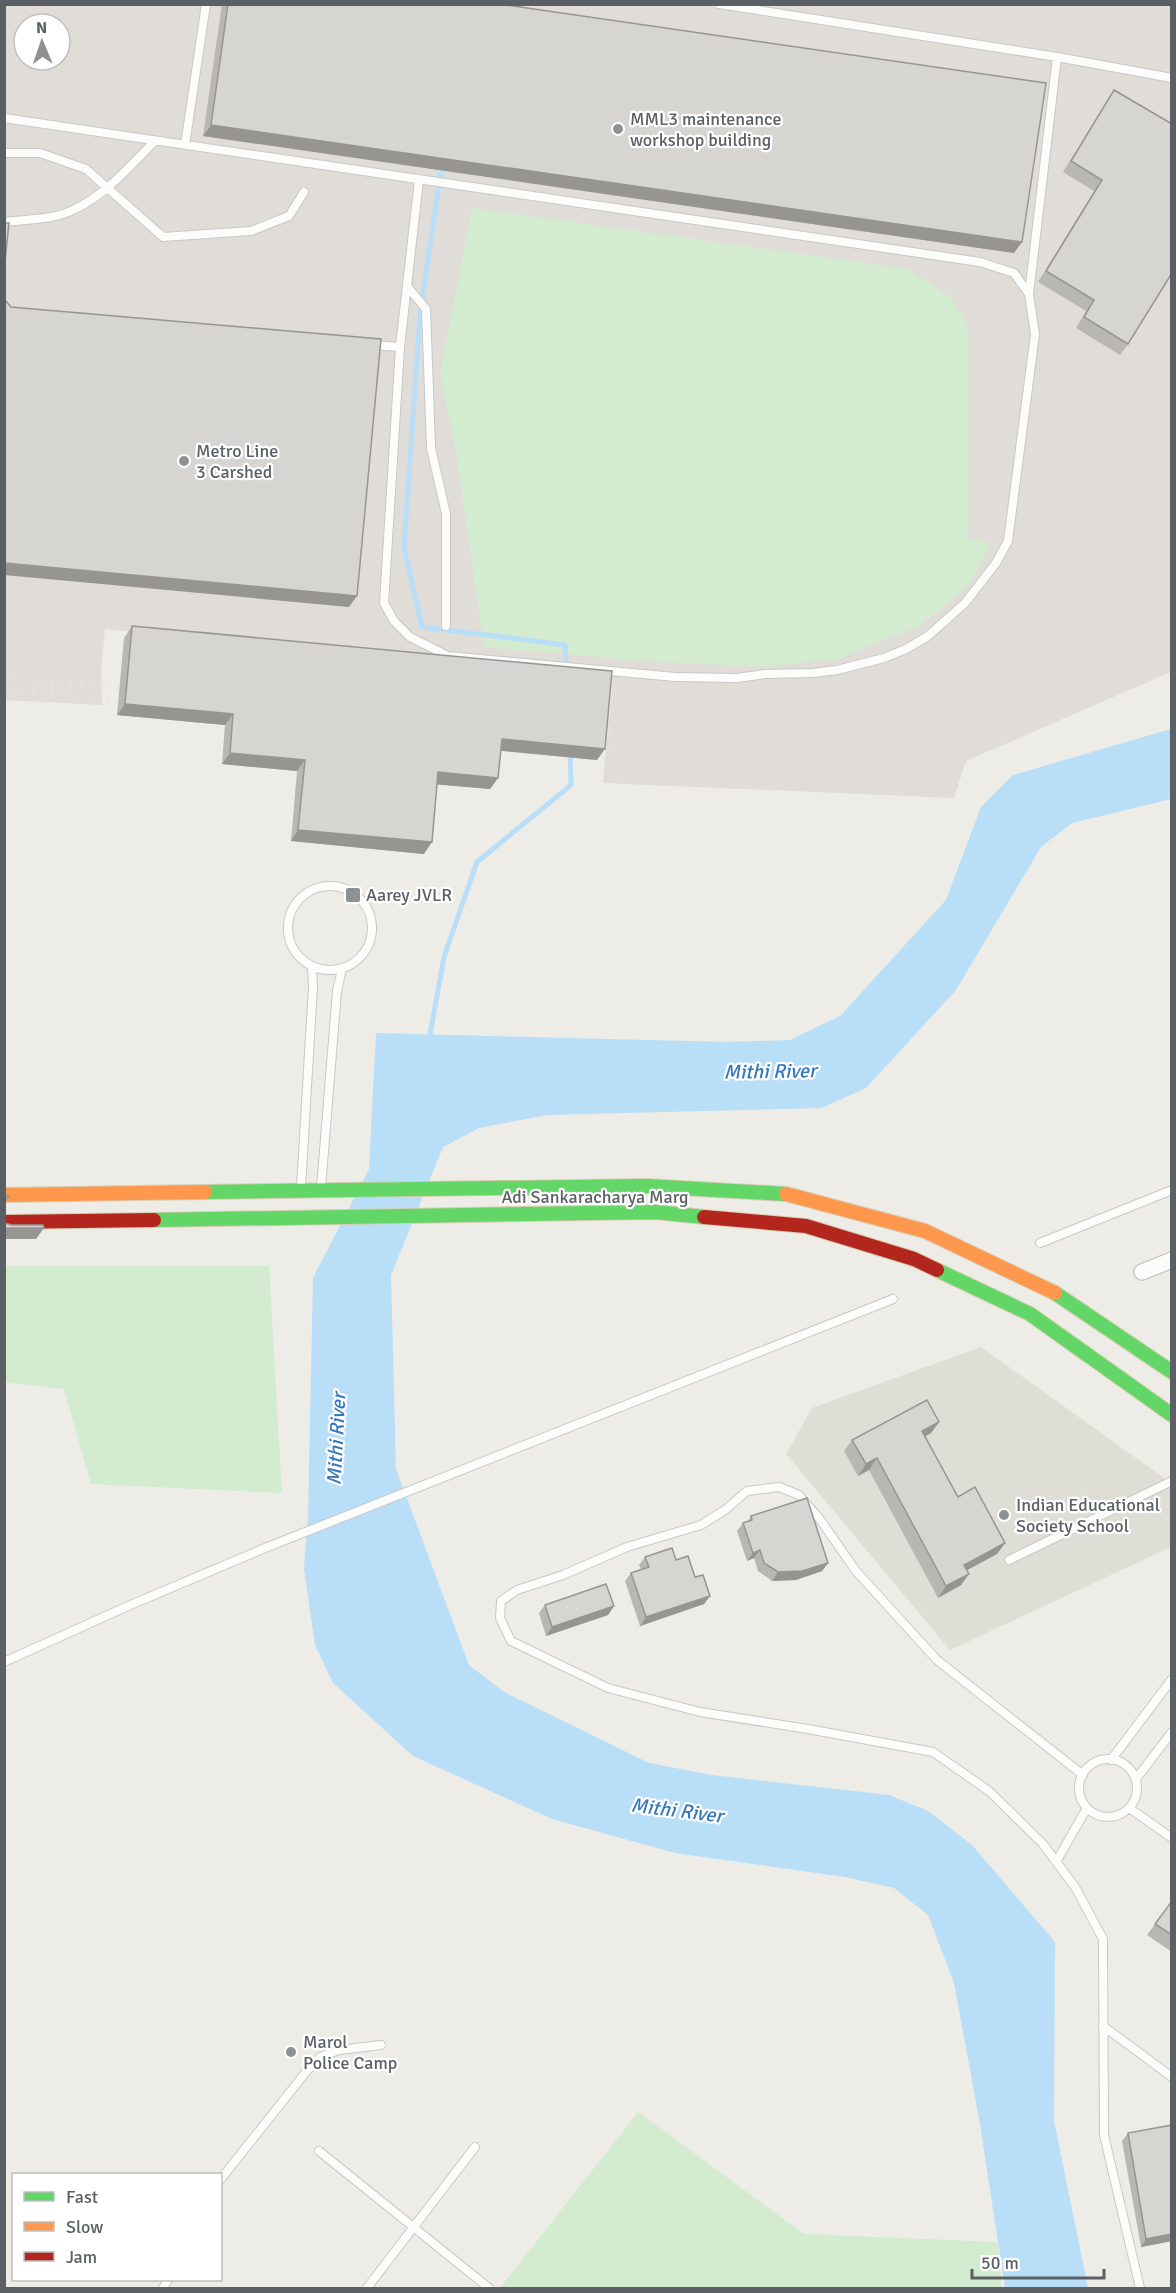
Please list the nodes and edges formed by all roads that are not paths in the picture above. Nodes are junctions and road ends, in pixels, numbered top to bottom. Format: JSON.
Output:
{"nodes":[{"id":1,"x":206,"y":4,"type":"edge"},
{"id":2,"x":719,"y":4,"type":"edge"},
{"id":3,"x":1057,"y":57,"type":"junction"},
{"id":4,"x":1172,"y":78,"type":"edge"},
{"id":5,"x":4,"y":118,"type":"edge"},
{"id":6,"x":155,"y":141,"type":"junction"},
{"id":7,"x":185,"y":145,"type":"junction"},
{"id":8,"x":4,"y":153,"type":"edge"},
{"id":9,"x":419,"y":180,"type":"junction"},
{"id":10,"x":109,"y":187,"type":"junction"},
{"id":11,"x":304,"y":192,"type":"dead end"},
{"id":12,"x":4,"y":222,"type":"edge"},
{"id":13,"x":407,"y":286,"type":"junction"},
{"id":14,"x":1029,"y":294,"type":"junction"},
{"id":15,"x":365,"y":344,"type":"edge"},
{"id":16,"x":400,"y":347,"type":"junction"},
{"id":17,"x":446,"y":627,"type":"dead end"},
{"id":18,"x":312,"y":966,"type":"junction"},
{"id":19,"x":342,"y":969,"type":"junction"},
{"id":20,"x":1172,"y":1190,"type":"edge"},
{"id":21,"x":301,"y":1191,"type":"junction"},
{"id":22,"x":321,"y":1191,"type":"junction"},
{"id":23,"x":4,"y":1196,"type":"edge"},
{"id":24,"x":4,"y":1222,"type":"edge"},
{"id":25,"x":1040,"y":1243,"type":"dead end"},
{"id":26,"x":1172,"y":1260,"type":"edge"},
{"id":27,"x":1142,"y":1272,"type":"dead end"},
{"id":28,"x":893,"y":1299,"type":"dead end"},
{"id":29,"x":1172,"y":1372,"type":"edge"},
{"id":30,"x":1172,"y":1415,"type":"edge"},
{"id":31,"x":1172,"y":1481,"type":"edge"},
{"id":32,"x":1009,"y":1560,"type":"dead end"},
{"id":33,"x":4,"y":1662,"type":"edge"},
{"id":34,"x":1172,"y":1679,"type":"edge"},
{"id":35,"x":1172,"y":1732,"type":"edge"},
{"id":36,"x":1111,"y":1760,"type":"junction"},
{"id":37,"x":1083,"y":1775,"type":"junction"},
{"id":38,"x":1136,"y":1779,"type":"junction"},
{"id":39,"x":1087,"y":1808,"type":"junction"},
{"id":40,"x":1129,"y":1808,"type":"junction"},
{"id":41,"x":1172,"y":1838,"type":"edge"},
{"id":42,"x":1056,"y":1862,"type":"junction"},
{"id":43,"x":1103,"y":2026,"type":"junction"},
{"id":44,"x":381,"y":2045,"type":"dead end"},
{"id":45,"x":1172,"y":2077,"type":"edge"},
{"id":46,"x":475,"y":2147,"type":"dead end"},
{"id":47,"x":319,"y":2151,"type":"dead end"},
{"id":48,"x":222,"y":2177,"type":"edge"},
{"id":49,"x":415,"y":2228,"type":"junction"},
{"id":50,"x":367,"y":2289,"type":"edge"},
{"id":51,"x":489,"y":2289,"type":"edge"},
{"id":52,"x":1140,"y":2289,"type":"edge"}],
"edges":[{"from":1,"to":7,"type":"lane"},
{"from":2,"to":3,"type":"lane"},
{"from":3,"to":4,"type":"lane"},
{"from":3,"to":14,"type":"lane"},
{"from":5,"to":6,"type":"lane"},
{"from":6,"to":7,"type":"lane"},
{"from":6,"to":10,"type":"lane"},
{"from":7,"to":9,"type":"lane"},
{"from":8,"to":10,"type":"lane"},
{"from":9,"to":13,"type":"lane"},
{"from":9,"to":14,"type":"lane"},
{"from":10,"to":11,"type":"lane"},
{"from":10,"to":12,"type":"lane"},
{"from":13,"to":16,"type":"lane"},
{"from":13,"to":17,"type":"lane"},
{"from":14,"to":16,"type":"lane"},
{"from":15,"to":16,"type":"lane"},
{"from":18,"to":19,"type":"lane"},
{"from":18,"to":19,"type":"lane"},
{"from":18,"to":21,"type":"lane"},
{"from":19,"to":22,"type":"lane"},
{"from":20,"to":25,"type":"lane"},
{"from":21,"to":22,"type":"main road","name":"Adi Sankaracharya Marg"},
{"from":21,"to":23,"type":"main road","name":"Adi Sankaracharya Marg"},
{"from":22,"to":29,"type":"main road","name":"Adi Sankaracharya Marg"},
{"from":24,"to":30,"type":"main road","name":"Adi Sankaracharya Marg"},
{"from":26,"to":27,"type":"street"},
{"from":28,"to":33,"type":"lane"},
{"from":31,"to":32,"type":"lane"},
{"from":34,"to":36,"type":"lane"},
{"from":35,"to":38,"type":"lane"},
{"from":36,"to":37,"type":"lane"},
{"from":36,"to":38,"type":"lane"},
{"from":37,"to":39,"type":"lane"},
{"from":37,"to":42,"type":"lane"},
{"from":38,"to":40,"type":"lane"},
{"from":39,"to":40,"type":"lane"},
{"from":39,"to":42,"type":"lane"},
{"from":40,"to":41,"type":"lane"},
{"from":42,"to":43,"type":"lane"},
{"from":43,"to":45,"type":"lane"},
{"from":43,"to":52,"type":"lane"},
{"from":44,"to":48,"type":"lane"},
{"from":46,"to":49,"type":"lane"},
{"from":47,"to":49,"type":"lane"},
{"from":49,"to":50,"type":"lane"},
{"from":49,"to":51,"type":"lane"}]}
